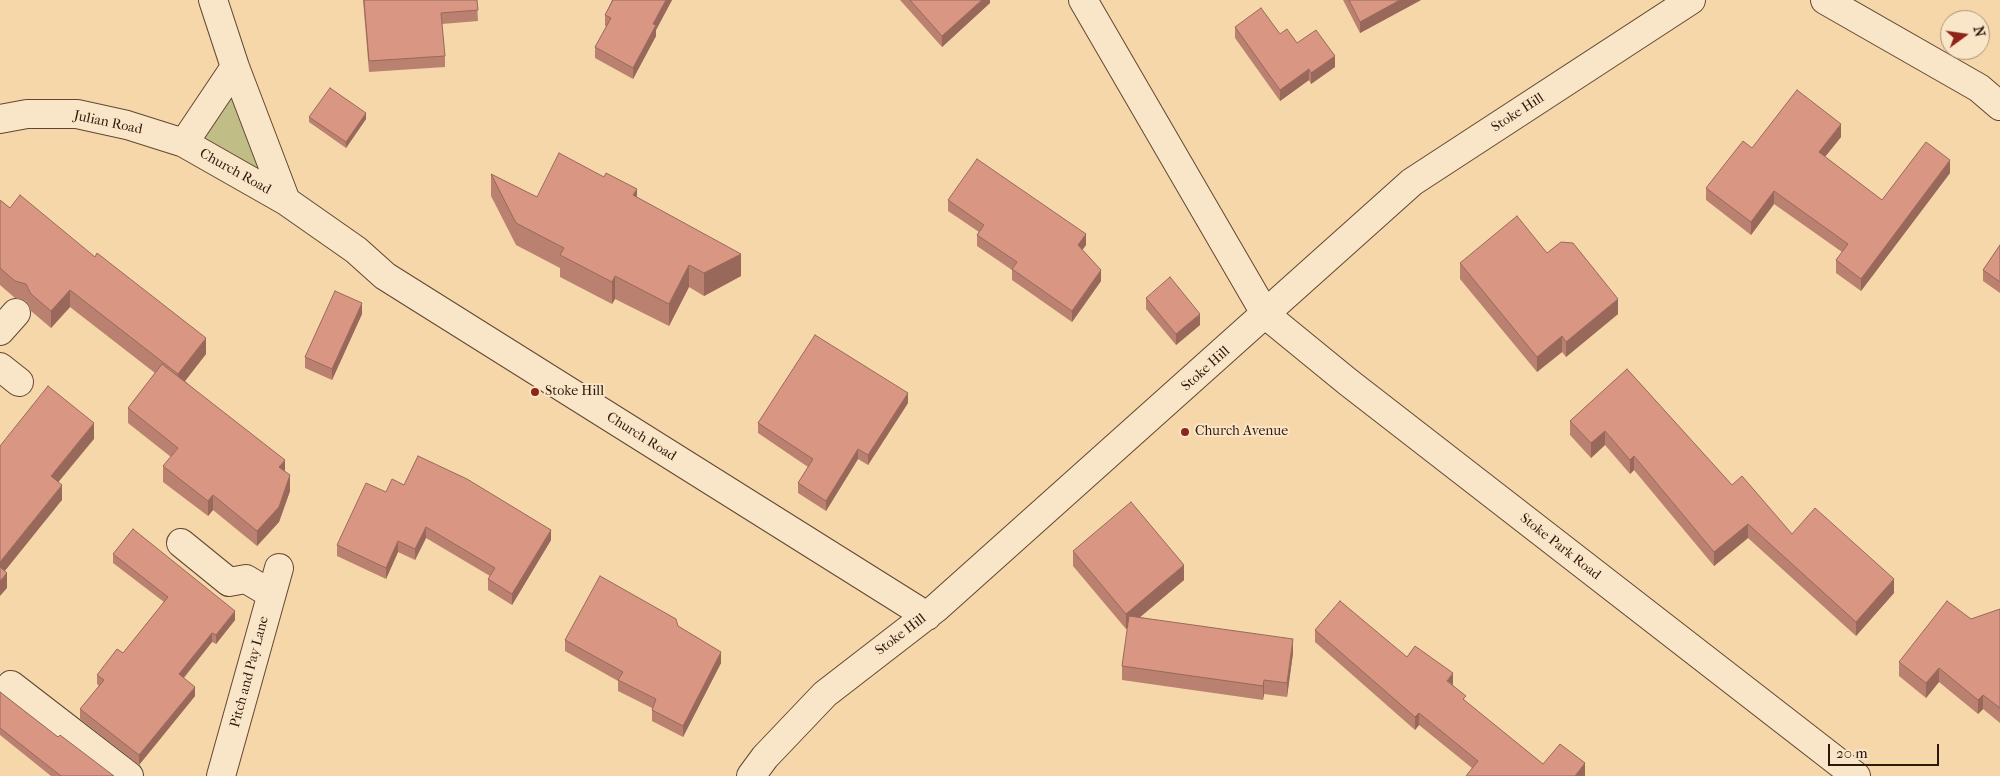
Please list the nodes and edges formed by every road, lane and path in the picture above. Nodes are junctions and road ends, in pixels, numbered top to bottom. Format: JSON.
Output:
{"nodes":[{"id":1,"x":213,"y":0,"type":"edge"},
{"id":2,"x":1083,"y":0,"type":"edge"},
{"id":3,"x":1691,"y":0,"type":"edge"},
{"id":4,"x":1825,"y":0,"type":"edge"},
{"id":5,"x":235,"y":67,"type":"junction"},
{"id":6,"x":2000,"y":106,"type":"edge"},
{"id":7,"x":0,"y":119,"type":"edge"},
{"id":8,"x":184,"y":143,"type":"junction"},
{"id":9,"x":286,"y":201,"type":"junction"},
{"id":10,"x":1266,"y":315,"type":"junction"},
{"id":11,"x":181,"y":543,"type":"dead end"},
{"id":12,"x":279,"y":568,"type":"dead end"},
{"id":13,"x":271,"y":594,"type":"junction"},
{"id":14,"x":927,"y":616,"type":"junction"},
{"id":15,"x":11,"y":685,"type":"dead end"},
{"id":16,"x":129,"y":776,"type":"edge"},
{"id":17,"x":221,"y":776,"type":"edge"},
{"id":18,"x":751,"y":776,"type":"edge"},
{"id":19,"x":1856,"y":776,"type":"edge"}],
"edges":[{"from":1,"to":5,"type":"street","name":"Church Road"},
{"from":2,"to":10,"type":"street"},
{"from":3,"to":10,"type":"street","name":"Stoke Hill"},
{"from":4,"to":6,"type":"street"},
{"from":5,"to":8,"type":"street","name":"Church Road"},
{"from":5,"to":9,"type":"street","name":"Church Road"},
{"from":7,"to":8,"type":"street","name":"Julian Road"},
{"from":8,"to":9,"type":"street","name":"Church Road"},
{"from":9,"to":14,"type":"street","name":"Church Road"},
{"from":10,"to":14,"type":"street","name":"Stoke Hill"},
{"from":10,"to":19,"type":"street","name":"Stoke Park Road"},
{"from":11,"to":13,"type":"street"},
{"from":12,"to":13,"type":"street","name":"Pitch and Pay Lane"},
{"from":13,"to":17,"type":"street","name":"Pitch and Pay Lane"},
{"from":14,"to":18,"type":"street","name":"Stoke Hill"},
{"from":15,"to":16,"type":"street"}]}
